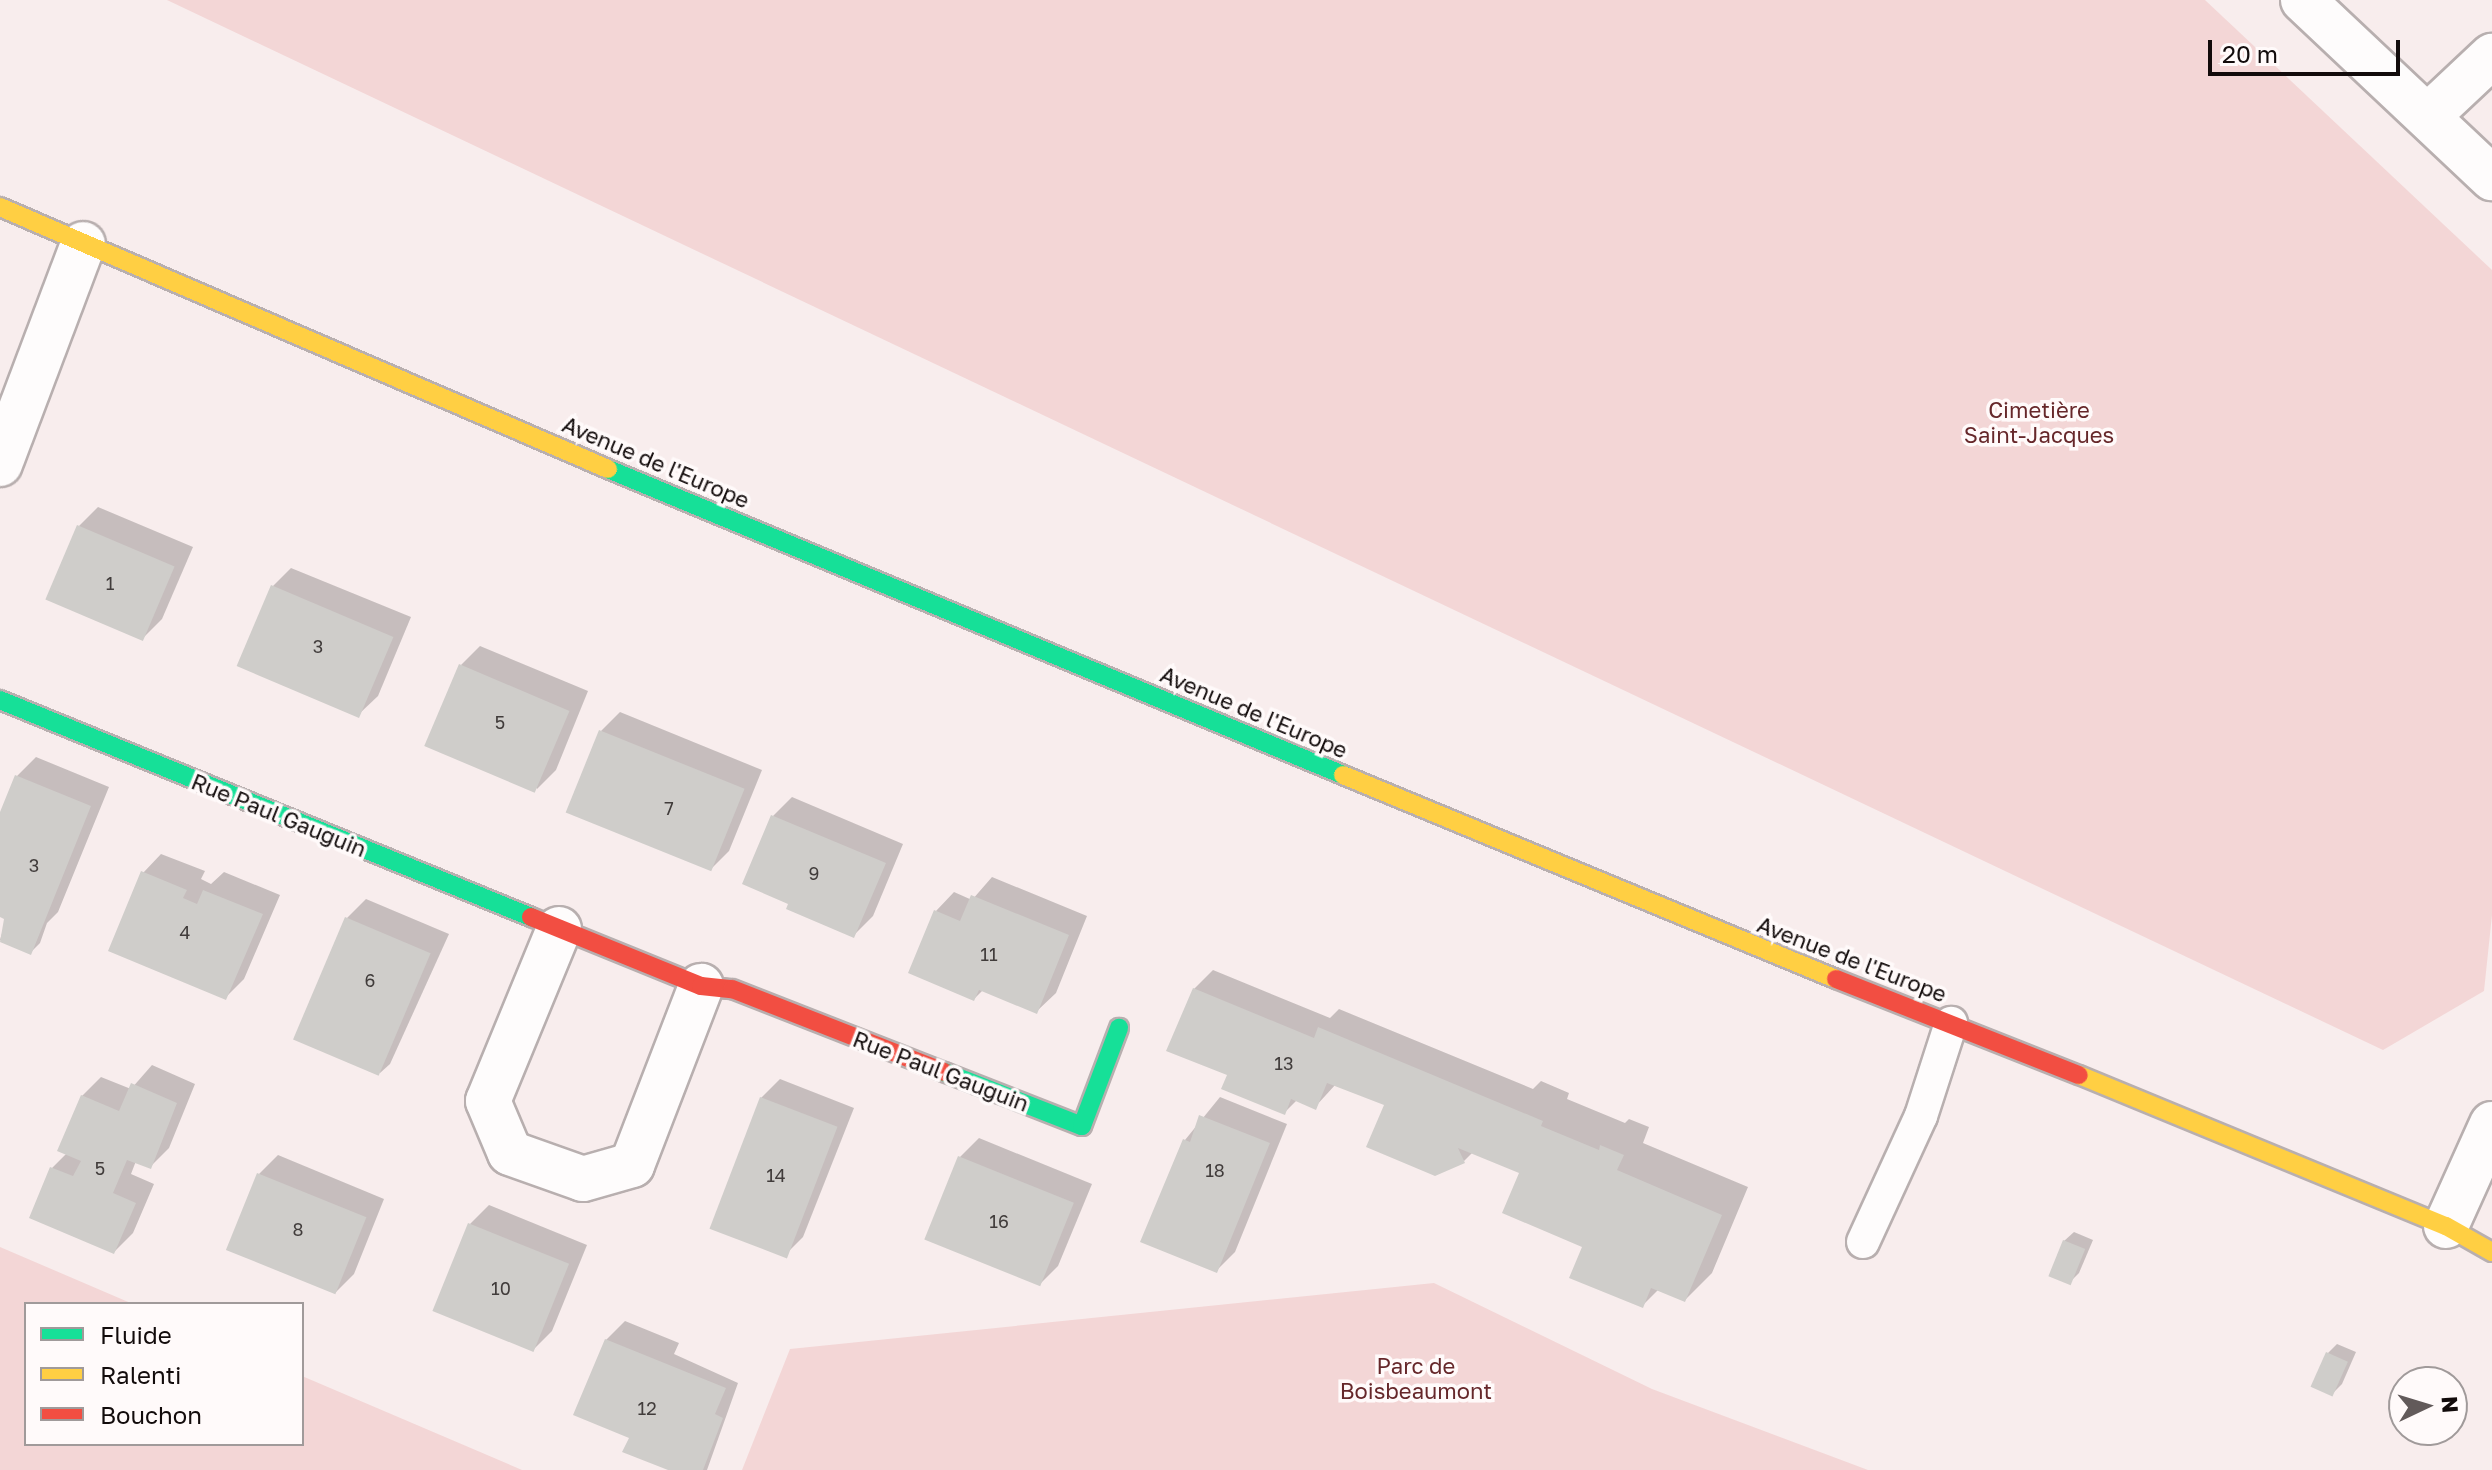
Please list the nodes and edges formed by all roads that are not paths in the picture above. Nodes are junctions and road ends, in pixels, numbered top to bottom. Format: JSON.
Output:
{"nodes":[{"id":1,"x":2303,"y":0,"type":"edge"},
{"id":2,"x":2492,"y":56,"type":"edge"},
{"id":3,"x":2428,"y":116,"type":"junction"},
{"id":4,"x":2492,"y":178,"type":"edge"},
{"id":5,"x":0,"y":207,"type":"edge"},
{"id":6,"x":83,"y":244,"type":"junction"},
{"id":7,"x":0,"y":464,"type":"edge"},
{"id":8,"x":0,"y":700,"type":"edge"},
{"id":9,"x":559,"y":929,"type":"junction"},
{"id":10,"x":701,"y":986,"type":"junction"},
{"id":11,"x":1951,"y":1023,"type":"junction"},
{"id":12,"x":1119,"y":1028,"type":"dead end"},
{"id":13,"x":2492,"y":1124,"type":"edge"},
{"id":14,"x":2446,"y":1226,"type":"junction"},
{"id":15,"x":1863,"y":1242,"type":"dead end"},
{"id":16,"x":2492,"y":1252,"type":"edge"}],
"edges":[{"from":1,"to":3,"type":"street"},
{"from":2,"to":3,"type":"street"},
{"from":3,"to":4,"type":"street"},
{"from":5,"to":6,"type":"main road","name":"Avenue de l'Europe"},
{"from":6,"to":7,"type":"street"},
{"from":6,"to":11,"type":"main road","name":"Avenue de l'Europe"},
{"from":8,"to":9,"type":"main road","name":"Rue Paul Gauguin"},
{"from":9,"to":10,"type":"main road","name":"Rue Paul Gauguin"},
{"from":9,"to":10,"type":"street"},
{"from":10,"to":12,"type":"main road","name":"Rue Paul Gauguin"},
{"from":11,"to":14,"type":"main road","name":"Avenue de l'Europe"},
{"from":11,"to":15,"type":"lane"},
{"from":13,"to":14,"type":"street"},
{"from":14,"to":16,"type":"main road","name":"Avenue de l'Europe"}]}
